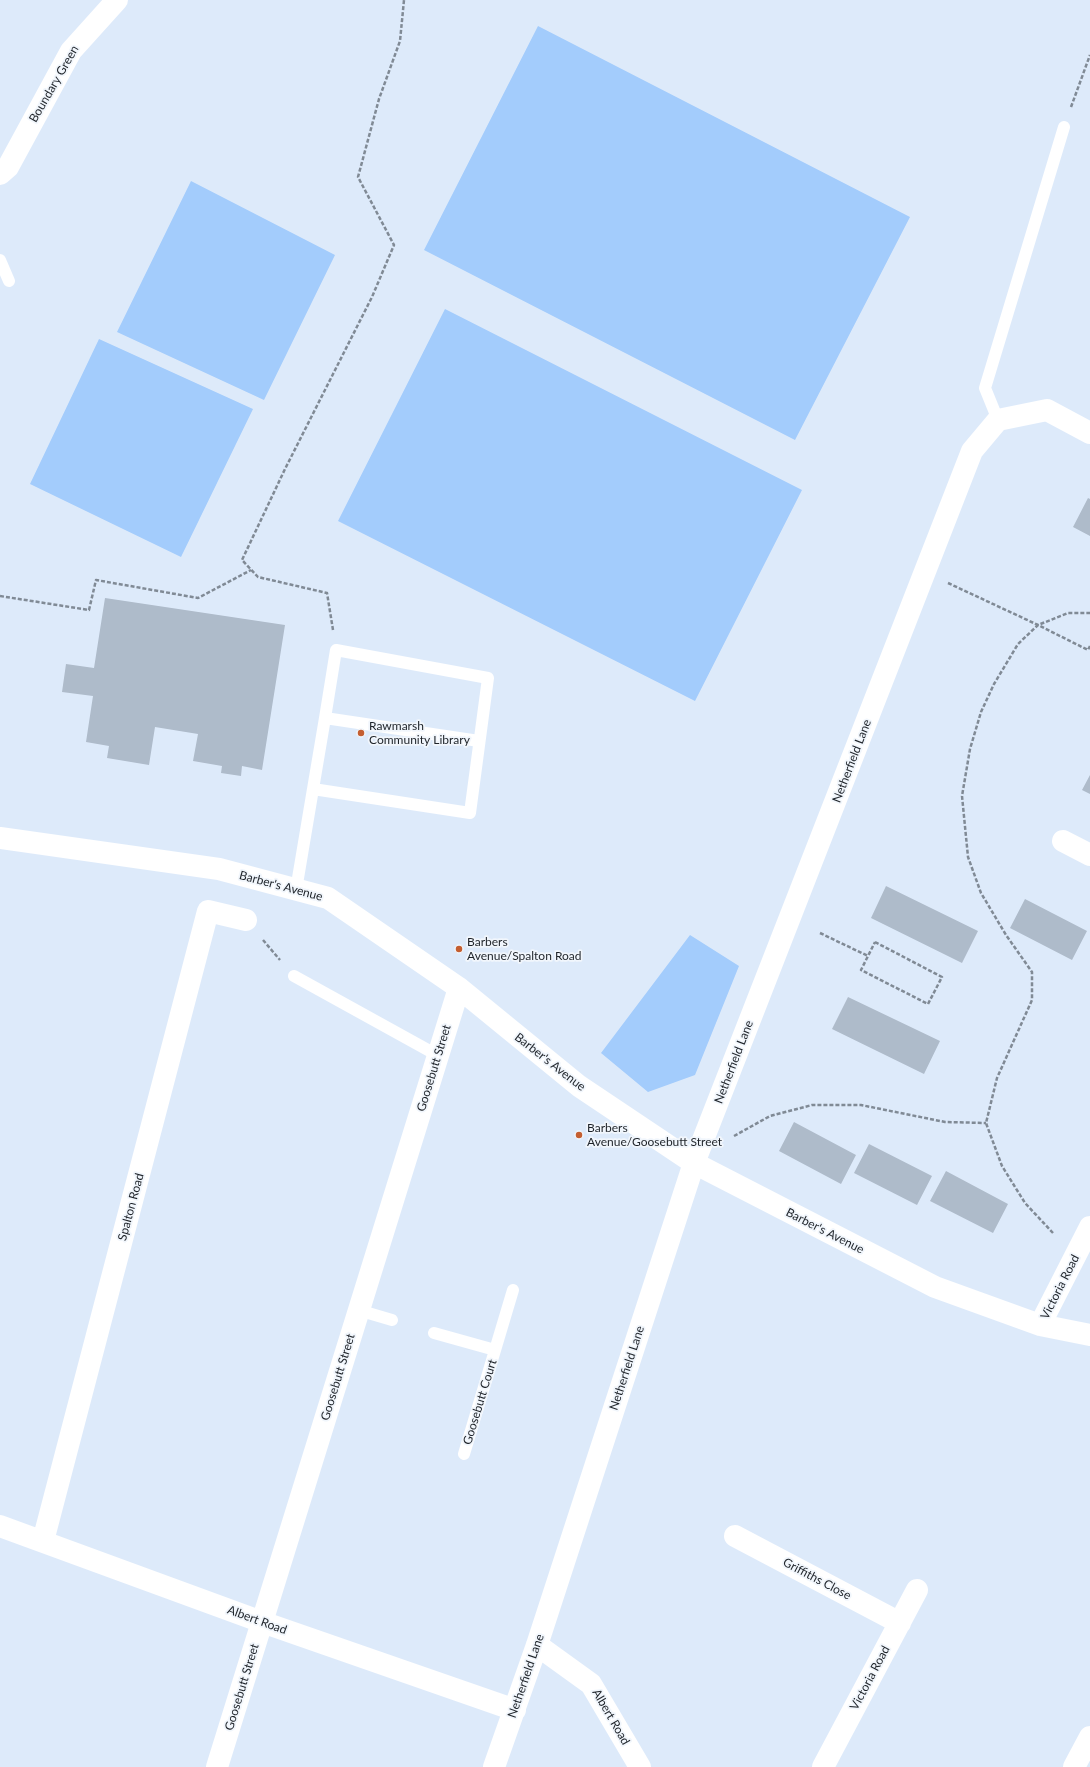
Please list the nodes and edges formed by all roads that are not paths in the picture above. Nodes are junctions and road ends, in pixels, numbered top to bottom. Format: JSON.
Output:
{"nodes":[{"id":1,"x":117,"y":0,"type":"edge"},
{"id":2,"x":1064,"y":127,"type":"road end"},
{"id":3,"x":0,"y":174,"type":"edge"},
{"id":4,"x":0,"y":260,"type":"edge"},
{"id":5,"x":9,"y":281,"type":"dead end"},
{"id":6,"x":998,"y":420,"type":"junction"},
{"id":7,"x":1090,"y":433,"type":"edge"},
{"id":8,"x":325,"y":718,"type":"junction"},
{"id":9,"x":479,"y":741,"type":"junction"},
{"id":10,"x":313,"y":789,"type":"junction"},
{"id":11,"x":0,"y":838,"type":"edge"},
{"id":12,"x":1063,"y":841,"type":"dead end"},
{"id":13,"x":1090,"y":855,"type":"edge"},
{"id":14,"x":296,"y":890,"type":"junction"},
{"id":15,"x":246,"y":920,"type":"road end"},
{"id":16,"x":294,"y":976,"type":"road end"},
{"id":17,"x":459,"y":988,"type":"junction"},
{"id":18,"x":437,"y":1055,"type":"junction"},
{"id":19,"x":694,"y":1163,"type":"junction"},
{"id":20,"x":1090,"y":1227,"type":"edge"},
{"id":21,"x":513,"y":1290,"type":"dead end"},
{"id":22,"x":358,"y":1310,"type":"junction"},
{"id":23,"x":392,"y":1320,"type":"dead end"},
{"id":24,"x":1040,"y":1324,"type":"junction"},
{"id":25,"x":434,"y":1333,"type":"dead end"},
{"id":26,"x":1090,"y":1335,"type":"edge"},
{"id":27,"x":495,"y":1350,"type":"junction"},
{"id":28,"x":464,"y":1454,"type":"dead end"},
{"id":29,"x":0,"y":1526,"type":"edge"},
{"id":30,"x":735,"y":1536,"type":"dead end"},
{"id":31,"x":43,"y":1541,"type":"junction"},
{"id":32,"x":917,"y":1590,"type":"dead end"},
{"id":33,"x":262,"y":1622,"type":"junction"},
{"id":34,"x":900,"y":1623,"type":"junction"},
{"id":35,"x":537,"y":1645,"type":"junction"},
{"id":36,"x":515,"y":1710,"type":"junction"},
{"id":37,"x":1090,"y":1737,"type":"edge"},
{"id":38,"x":217,"y":1767,"type":"edge"},
{"id":39,"x":494,"y":1767,"type":"edge"},
{"id":40,"x":640,"y":1767,"type":"edge"},
{"id":41,"x":823,"y":1767,"type":"edge"},
{"id":42,"x":1074,"y":1767,"type":"edge"}],
"edges":[{"from":1,"to":3,"type":"street","name":"Boundary Green"},
{"from":2,"to":6,"type":"lane"},
{"from":4,"to":5,"type":"lane"},
{"from":6,"to":7,"type":"street"},
{"from":6,"to":19,"type":"street","name":"Netherfield Lane"},
{"from":8,"to":9,"type":"lane"},
{"from":8,"to":9,"type":"lane"},
{"from":8,"to":10,"type":"lane"},
{"from":9,"to":10,"type":"lane"},
{"from":10,"to":14,"type":"lane"},
{"from":11,"to":14,"type":"street","name":"Barber's Avenue"},
{"from":12,"to":13,"type":"street"},
{"from":14,"to":17,"type":"street","name":"Barber's Avenue"},
{"from":15,"to":31,"type":"street","name":"Spalton Road"},
{"from":16,"to":18,"type":"lane"},
{"from":17,"to":18,"type":"street","name":"Goosebutt Street"},
{"from":17,"to":19,"type":"street","name":"Barber's Avenue"},
{"from":18,"to":22,"type":"street","name":"Goosebutt Street"},
{"from":19,"to":24,"type":"street","name":"Barber's Avenue"},
{"from":19,"to":35,"type":"street","name":"Netherfield Lane"},
{"from":20,"to":24,"type":"street","name":"Victoria Road"},
{"from":21,"to":27,"type":"lane","name":"Goosebutt Court"},
{"from":22,"to":23,"type":"lane"},
{"from":22,"to":33,"type":"street","name":"Goosebutt Street"},
{"from":24,"to":26,"type":"street","name":"Barber's Avenue"},
{"from":25,"to":27,"type":"lane","name":"Goosebutt Court"},
{"from":27,"to":28,"type":"lane","name":"Goosebutt Court"},
{"from":29,"to":31,"type":"street","name":"Albert Road"},
{"from":30,"to":34,"type":"street","name":"Griffiths Close"},
{"from":31,"to":33,"type":"street","name":"Albert Road"},
{"from":32,"to":34,"type":"street","name":"Victoria Road"},
{"from":33,"to":36,"type":"street","name":"Albert Road"},
{"from":33,"to":38,"type":"street","name":"Goosebutt Street"},
{"from":34,"to":41,"type":"street","name":"Victoria Road"},
{"from":35,"to":36,"type":"street","name":"Netherfield Lane"},
{"from":35,"to":40,"type":"street","name":"Albert Road"},
{"from":36,"to":39,"type":"street","name":"Netherfield Lane"},
{"from":37,"to":42,"type":"street"}]}
